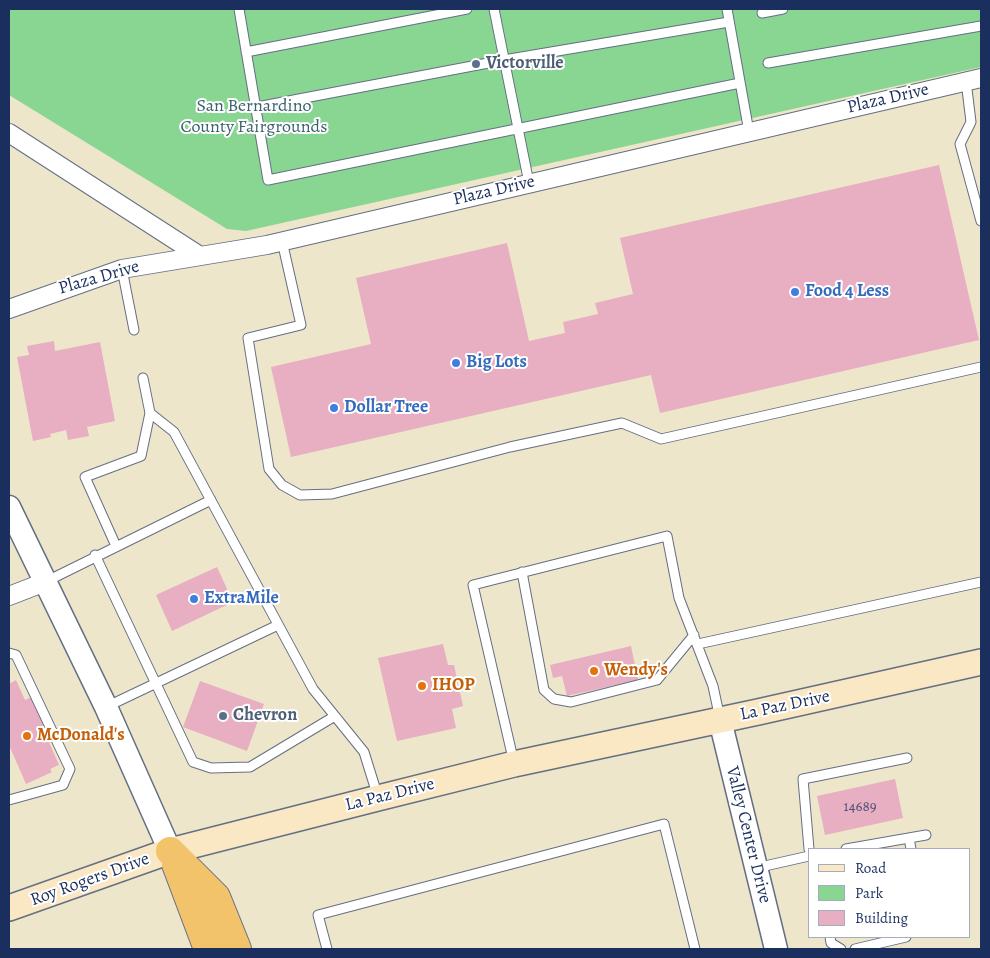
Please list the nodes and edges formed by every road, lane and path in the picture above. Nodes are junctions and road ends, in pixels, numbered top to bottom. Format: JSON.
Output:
{"nodes":[{"id":1,"x":239,"y":9,"type":"edge"},
{"id":2,"x":467,"y":9,"type":"edge"},
{"id":3,"x":494,"y":9,"type":"edge"},
{"id":4,"x":727,"y":9,"type":"edge"},
{"id":5,"x":783,"y":9,"type":"edge"},
{"id":6,"x":762,"y":13,"type":"dead end"},
{"id":7,"x":729,"y":22,"type":"junction"},
{"id":8,"x":981,"y":26,"type":"edge"},
{"id":9,"x":246,"y":52,"type":"junction"},
{"id":10,"x":504,"y":60,"type":"junction"},
{"id":11,"x":768,"y":63,"type":"dead end"},
{"id":12,"x":974,"y":79,"type":"edge"},
{"id":13,"x":740,"y":83,"type":"junction"},
{"id":14,"x":257,"y":107,"type":"junction"},
{"id":15,"x":517,"y":128,"type":"junction"},
{"id":16,"x":749,"y":132,"type":"junction"},
{"id":17,"x":9,"y":133,"type":"edge"},
{"id":18,"x":529,"y":183,"type":"junction"},
{"id":19,"x":981,"y":221,"type":"edge"},
{"id":20,"x":282,"y":241,"type":"junction"},
{"id":21,"x":200,"y":256,"type":"junction"},
{"id":22,"x":122,"y":268,"type":"junction"},
{"id":23,"x":9,"y":309,"type":"edge"},
{"id":24,"x":134,"y":330,"type":"dead end"},
{"id":25,"x":981,"y":367,"type":"edge"},
{"id":26,"x":143,"y":378,"type":"dead end"},
{"id":27,"x":150,"y":413,"type":"junction"},
{"id":28,"x":211,"y":500,"type":"junction"},
{"id":29,"x":9,"y":507,"type":"edge"},
{"id":30,"x":116,"y":546,"type":"junction"},
{"id":31,"x":95,"y":555,"type":"junction"},
{"id":32,"x":522,"y":572,"type":"junction"},
{"id":33,"x":45,"y":582,"type":"junction"},
{"id":34,"x":981,"y":582,"type":"edge"},
{"id":35,"x":9,"y":596,"type":"edge"},
{"id":36,"x":278,"y":625,"type":"junction"},
{"id":37,"x":696,"y":639,"type":"junction"},
{"id":38,"x":9,"y":653,"type":"edge"},
{"id":39,"x":981,"y":662,"type":"edge"},
{"id":40,"x":157,"y":682,"type":"junction"},
{"id":41,"x":106,"y":707,"type":"junction"},
{"id":42,"x":335,"y":716,"type":"junction"},
{"id":43,"x":720,"y":720,"type":"junction"},
{"id":44,"x":907,"y":758,"type":"dead end"},
{"id":45,"x":514,"y":764,"type":"junction"},
{"id":46,"x":9,"y":792,"type":"edge"},
{"id":47,"x":20,"y":797,"type":"junction"},
{"id":48,"x":378,"y":798,"type":"junction"},
{"id":49,"x":9,"y":800,"type":"edge"},
{"id":50,"x":926,"y":835,"type":"dead end"},
{"id":51,"x":909,"y":838,"type":"junction"},
{"id":52,"x":809,"y":848,"type":"edge"},
{"id":53,"x":852,"y":848,"type":"edge"},
{"id":54,"x":911,"y":848,"type":"edge"},
{"id":55,"x":170,"y":851,"type":"junction"},
{"id":56,"x":808,"y":856,"type":"edge"},
{"id":57,"x":756,"y":868,"type":"junction"},
{"id":58,"x":9,"y":908,"type":"edge"},
{"id":59,"x":830,"y":938,"type":"edge"},
{"id":60,"x":902,"y":938,"type":"edge"},
{"id":61,"x":208,"y":949,"type":"edge"},
{"id":62,"x":237,"y":949,"type":"edge"},
{"id":63,"x":327,"y":949,"type":"edge"},
{"id":64,"x":695,"y":949,"type":"edge"},
{"id":65,"x":776,"y":949,"type":"edge"},
{"id":66,"x":841,"y":949,"type":"edge"},
{"id":67,"x":855,"y":949,"type":"edge"}],
"edges":[{"from":1,"to":9,"type":"lane"},
{"from":2,"to":9,"type":"lane"},
{"from":3,"to":10,"type":"lane"},
{"from":4,"to":7,"type":"lane"},
{"from":5,"to":6,"type":"lane"},
{"from":7,"to":10,"type":"lane"},
{"from":7,"to":13,"type":"lane"},
{"from":8,"to":11,"type":"lane"},
{"from":9,"to":14,"type":"lane"},
{"from":10,"to":14,"type":"lane"},
{"from":10,"to":15,"type":"lane"},
{"from":12,"to":16,"type":"street","name":"Plaza Drive"},
{"from":12,"to":19,"type":"lane"},
{"from":13,"to":15,"type":"lane"},
{"from":13,"to":16,"type":"lane"},
{"from":14,"to":15,"type":"lane"},
{"from":15,"to":18,"type":"lane"},
{"from":16,"to":18,"type":"street","name":"Plaza Drive"},
{"from":17,"to":21,"type":"street"},
{"from":18,"to":20,"type":"street","name":"Plaza Drive"},
{"from":20,"to":21,"type":"street","name":"Plaza Drive"},
{"from":20,"to":25,"type":"lane"},
{"from":21,"to":22,"type":"street","name":"Plaza Drive"},
{"from":22,"to":23,"type":"street","name":"Plaza Drive"},
{"from":22,"to":24,"type":"lane"},
{"from":26,"to":27,"type":"lane"},
{"from":27,"to":28,"type":"lane"},
{"from":27,"to":30,"type":"lane"},
{"from":28,"to":30,"type":"lane"},
{"from":28,"to":36,"type":"lane"},
{"from":29,"to":33,"type":"street"},
{"from":30,"to":31,"type":"lane"},
{"from":31,"to":33,"type":"lane"},
{"from":31,"to":40,"type":"lane"},
{"from":32,"to":37,"type":"lane"},
{"from":32,"to":37,"type":"lane"},
{"from":32,"to":45,"type":"lane"},
{"from":33,"to":35,"type":"street"},
{"from":33,"to":41,"type":"street"},
{"from":34,"to":37,"type":"lane"},
{"from":36,"to":40,"type":"lane"},
{"from":36,"to":42,"type":"lane"},
{"from":37,"to":43,"type":"lane"},
{"from":38,"to":47,"type":"lane"},
{"from":39,"to":43,"type":"main road","name":"La Paz Drive"},
{"from":40,"to":41,"type":"lane"},
{"from":40,"to":42,"type":"lane"},
{"from":41,"to":55,"type":"street"},
{"from":42,"to":48,"type":"lane"},
{"from":43,"to":45,"type":"main road","name":"La Paz Drive"},
{"from":43,"to":57,"type":"street","name":"Valley Center Drive"},
{"from":44,"to":52,"type":"lane"},
{"from":45,"to":48,"type":"main road","name":"La Paz Drive"},
{"from":46,"to":47,"type":"lane"},
{"from":47,"to":49,"type":"lane"},
{"from":48,"to":55,"type":"main road","name":"La Paz Drive"},
{"from":50,"to":51,"type":"lane"},
{"from":51,"to":53,"type":"lane"},
{"from":51,"to":54,"type":"lane"},
{"from":55,"to":58,"type":"main road","name":"Roy Rogers Drive"},
{"from":55,"to":61,"type":"highway"},
{"from":55,"to":62,"type":"highway"},
{"from":56,"to":57,"type":"lane"},
{"from":57,"to":65,"type":"street","name":"Valley Center Drive"},
{"from":59,"to":66,"type":"lane"},
{"from":60,"to":67,"type":"lane"},
{"from":63,"to":64,"type":"lane"}]}
